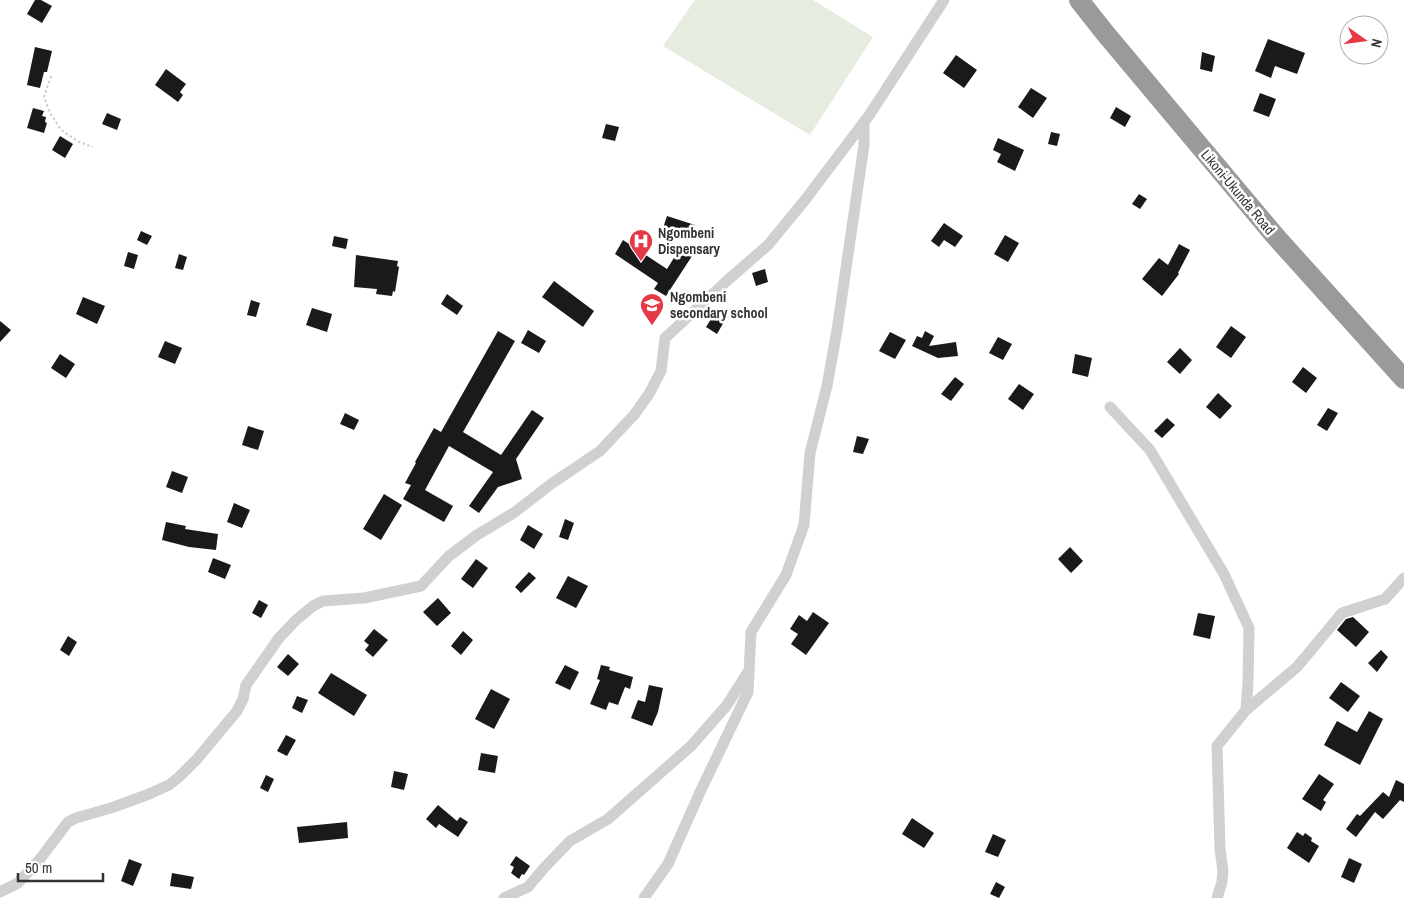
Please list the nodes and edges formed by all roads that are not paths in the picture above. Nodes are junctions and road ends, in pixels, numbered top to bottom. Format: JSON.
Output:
{"nodes":[{"id":1,"x":944,"y":0,"type":"edge"},
{"id":2,"x":1079,"y":0,"type":"edge"},
{"id":3,"x":864,"y":122,"type":"junction"},
{"id":4,"x":1404,"y":379,"type":"edge"},
{"id":5,"x":1110,"y":407,"type":"dead end"},
{"id":6,"x":1404,"y":578,"type":"edge"},
{"id":7,"x":749,"y":670,"type":"junction"},
{"id":8,"x":1246,"y":710,"type":"junction"},
{"id":9,"x":0,"y":892,"type":"edge"},
{"id":10,"x":504,"y":898,"type":"edge"},
{"id":11,"x":644,"y":898,"type":"edge"},
{"id":12,"x":1217,"y":898,"type":"edge"}],
"edges":[{"from":1,"to":3,"type":"street"},
{"from":2,"to":4,"type":"highway","name":"Likoni-Ukunda Road"},
{"from":3,"to":7,"type":"street"},
{"from":3,"to":9,"type":"street"},
{"from":5,"to":8,"type":"street"},
{"from":6,"to":8,"type":"street"},
{"from":7,"to":10,"type":"street"},
{"from":7,"to":11,"type":"street"},
{"from":8,"to":12,"type":"street"}]}
